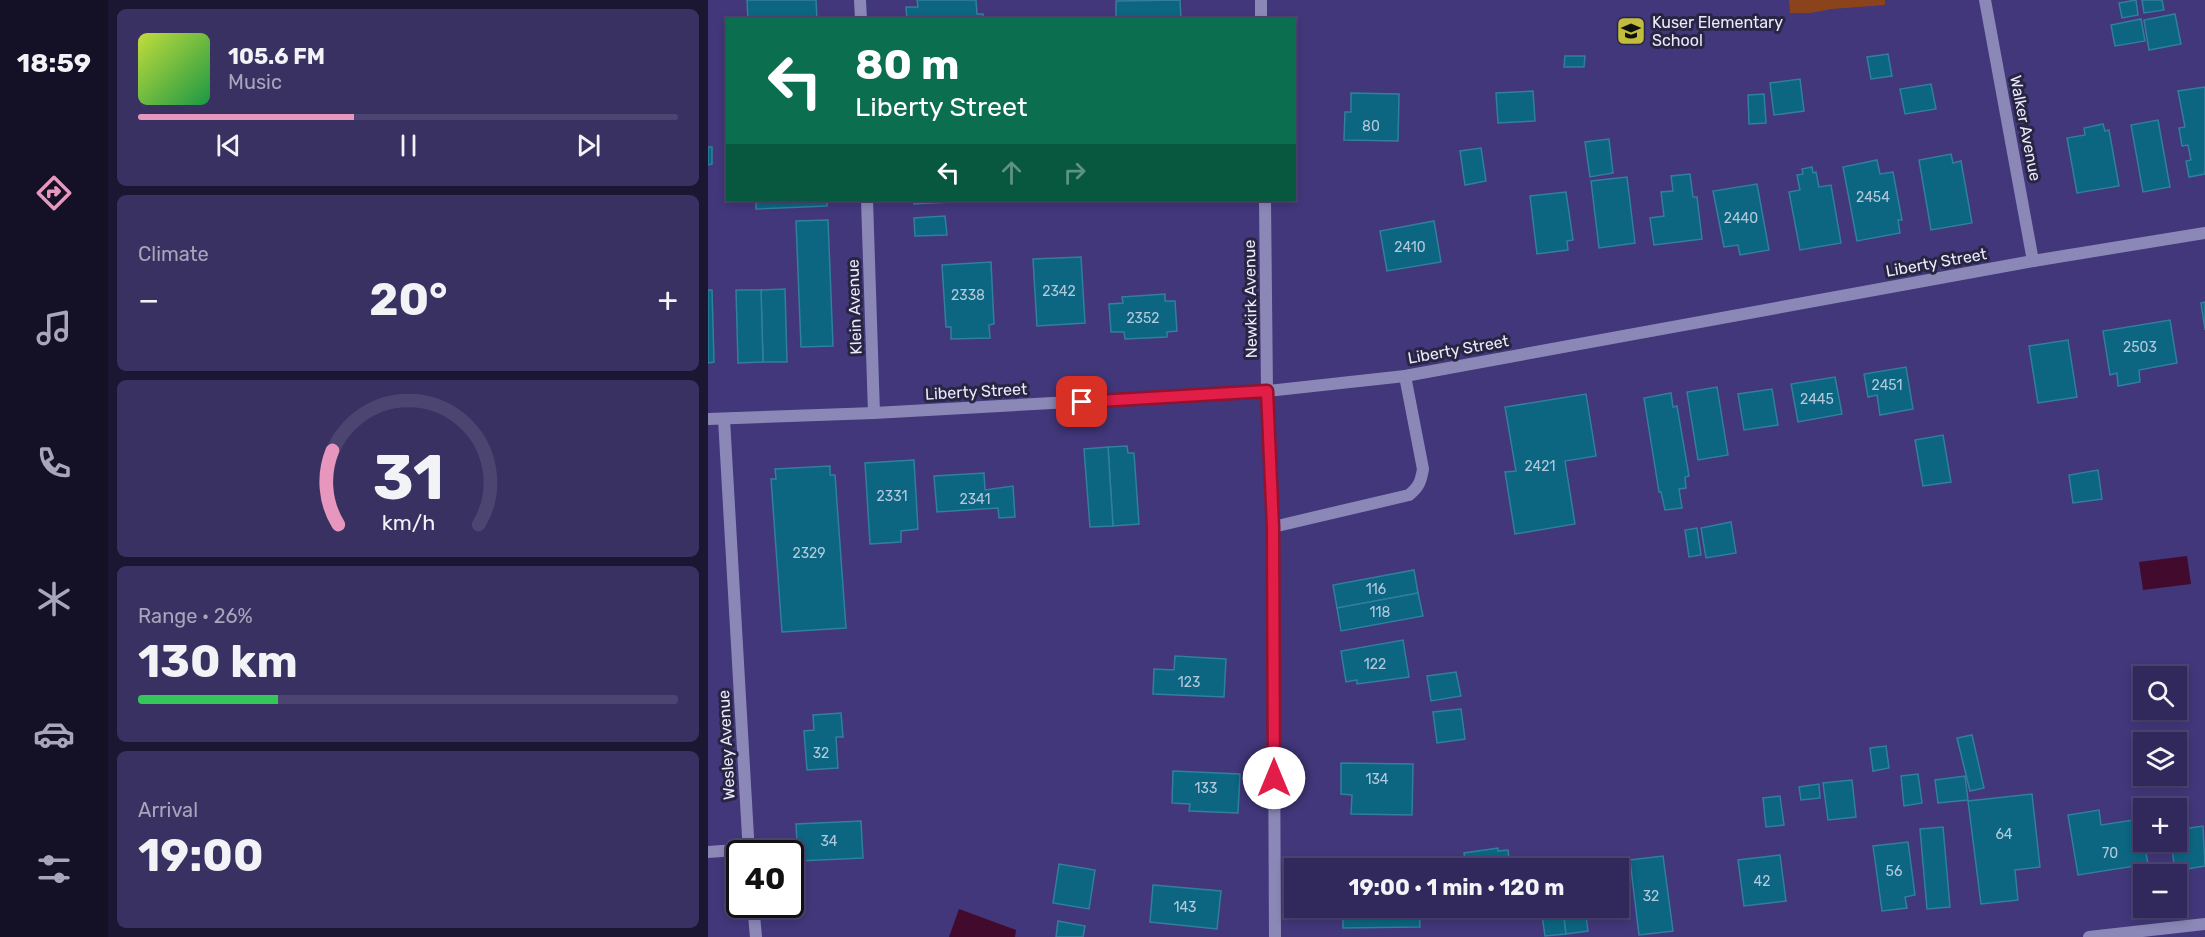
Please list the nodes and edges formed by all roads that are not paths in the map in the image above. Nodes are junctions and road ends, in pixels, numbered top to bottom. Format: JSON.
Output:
{"nodes":[{"id":1,"x":860,"y":0,"type":"edge"},
{"id":2,"x":1261,"y":0,"type":"edge"},
{"id":3,"x":1985,"y":0,"type":"edge"},
{"id":4,"x":861,"y":18,"type":"edge"},
{"id":5,"x":1261,"y":18,"type":"edge"},
{"id":6,"x":867,"y":201,"type":"edge"},
{"id":7,"x":1265,"y":201,"type":"edge"},
{"id":8,"x":2205,"y":233,"type":"edge"},
{"id":9,"x":2033,"y":261,"type":"junction"},
{"id":10,"x":1405,"y":376,"type":"junction"},
{"id":11,"x":1267,"y":391,"type":"junction"},
{"id":12,"x":874,"y":413,"type":"junction"},
{"id":13,"x":724,"y":418,"type":"junction"},
{"id":14,"x":708,"y":419,"type":"edge"},
{"id":15,"x":1273,"y":527,"type":"junction"},
{"id":16,"x":748,"y":840,"type":"edge"},
{"id":17,"x":708,"y":852,"type":"edge"},
{"id":18,"x":726,"y":852,"type":"edge"},
{"id":19,"x":754,"y":918,"type":"edge"},
{"id":20,"x":2205,"y":924,"type":"edge"},
{"id":21,"x":756,"y":937,"type":"edge"},
{"id":22,"x":1275,"y":937,"type":"edge"},
{"id":23,"x":2089,"y":937,"type":"edge"}],
"edges":[{"from":1,"to":4,"type":"street"},
{"from":2,"to":5,"type":"street"},
{"from":3,"to":9,"type":"street","name":"Walker Avenue"},
{"from":6,"to":12,"type":"street","name":"Klein Avenue"},
{"from":7,"to":11,"type":"street","name":"Newkirk Avenue"},
{"from":8,"to":9,"type":"street","name":"Liberty Street"},
{"from":9,"to":10,"type":"street","name":"Liberty Street"},
{"from":10,"to":11,"type":"street","name":"Liberty Street"},
{"from":10,"to":15,"type":"street"},
{"from":11,"to":12,"type":"street","name":"Liberty Street"},
{"from":11,"to":15,"type":"street","name":"Newkirk Avenue"},
{"from":12,"to":13,"type":"street","name":"Liberty Street"},
{"from":13,"to":14,"type":"street","name":"Liberty Street"},
{"from":13,"to":16,"type":"street","name":"Wesley Avenue"},
{"from":15,"to":22,"type":"street","name":"Newkirk Avenue"},
{"from":17,"to":18,"type":"street"},
{"from":19,"to":21,"type":"street"},
{"from":20,"to":23,"type":"street"}]}
